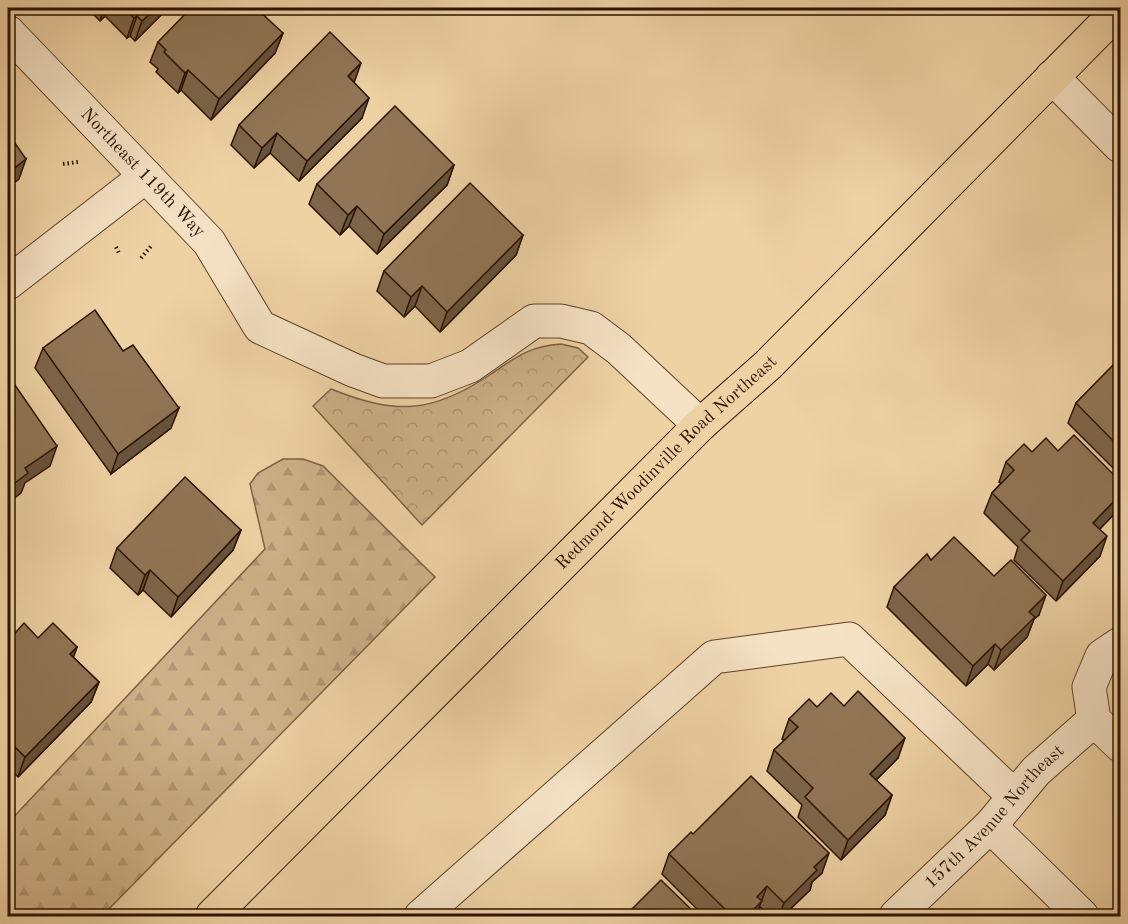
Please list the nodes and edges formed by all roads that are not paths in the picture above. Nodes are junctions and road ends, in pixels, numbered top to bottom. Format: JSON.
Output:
{"nodes":[{"id":1,"x":1120,"y":9,"type":"edge"},
{"id":2,"x":8,"y":32,"type":"edge"},
{"id":3,"x":1052,"y":77,"type":"junction"},
{"id":4,"x":1120,"y":146,"type":"edge"},
{"id":5,"x":146,"y":176,"type":"junction"},
{"id":6,"x":8,"y":283,"type":"edge"},
{"id":7,"x":700,"y":426,"type":"junction"},
{"id":8,"x":1120,"y":644,"type":"edge"},
{"id":9,"x":1094,"y":720,"type":"junction"},
{"id":10,"x":1120,"y":745,"type":"edge"},
{"id":11,"x":1014,"y":796,"type":"junction"},
{"id":12,"x":990,"y":826,"type":"junction"},
{"id":13,"x":212,"y":916,"type":"edge"},
{"id":14,"x":421,"y":916,"type":"edge"},
{"id":15,"x":896,"y":916,"type":"edge"},
{"id":16,"x":1082,"y":916,"type":"edge"}],
"edges":[{"from":1,"to":3,"type":"main road","name":"Redmond-Woodinville Road Northeast"},
{"from":2,"to":5,"type":"street","name":"Northeast 119th Way"},
{"from":3,"to":4,"type":"street"},
{"from":3,"to":7,"type":"main road","name":"Redmond-Woodinville Road Northeast"},
{"from":5,"to":6,"type":"street"},
{"from":5,"to":7,"type":"street","name":"Northeast 119th Way"},
{"from":7,"to":13,"type":"main road","name":"Redmond-Woodinville Road Northeast"},
{"from":8,"to":9,"type":"street"},
{"from":9,"to":10,"type":"street"},
{"from":9,"to":11,"type":"street","name":"157th Avenue Northeast"},
{"from":11,"to":12,"type":"street","name":"157th Avenue Northeast"},
{"from":11,"to":14,"type":"street"},
{"from":12,"to":15,"type":"street","name":"157th Avenue Northeast"},
{"from":12,"to":16,"type":"street"}]}
